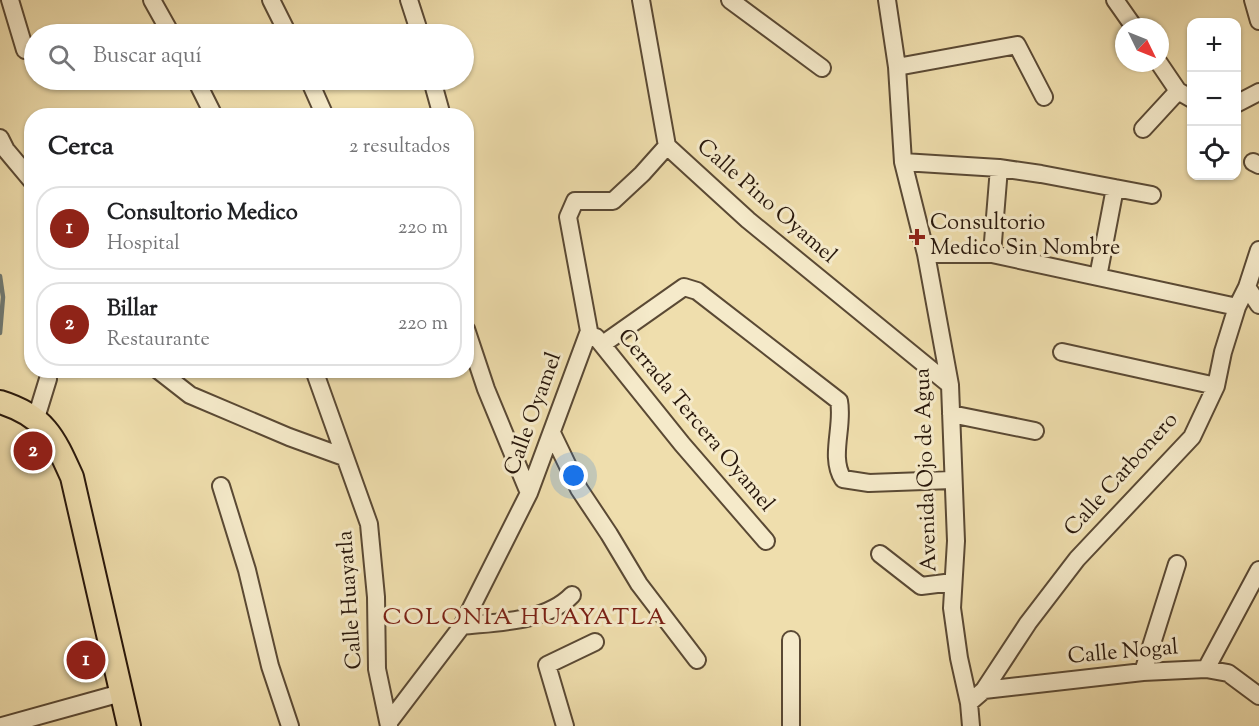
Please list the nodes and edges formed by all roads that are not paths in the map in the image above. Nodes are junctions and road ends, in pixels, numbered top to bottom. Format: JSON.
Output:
{"nodes":[{"id":1,"x":10,"y":0,"type":"edge"},
{"id":2,"x":152,"y":0,"type":"edge"},
{"id":3,"x":271,"y":0,"type":"edge"},
{"id":4,"x":409,"y":0,"type":"edge"},
{"id":5,"x":641,"y":0,"type":"edge"},
{"id":6,"x":730,"y":0,"type":"edge"},
{"id":7,"x":887,"y":0,"type":"edge"},
{"id":8,"x":1115,"y":0,"type":"edge"},
{"id":9,"x":1253,"y":0,"type":"edge"},
{"id":10,"x":1128,"y":18,"type":"edge"},
{"id":11,"x":1259,"y":21,"type":"edge"},
{"id":12,"x":165,"y":24,"type":"edge"},
{"id":13,"x":283,"y":24,"type":"edge"},
{"id":14,"x":417,"y":24,"type":"edge"},
{"id":15,"x":24,"y":47,"type":"edge"},
{"id":16,"x":822,"y":68,"type":"dead end"},
{"id":17,"x":897,"y":68,"type":"junction"},
{"id":18,"x":1166,"y":72,"type":"edge"},
{"id":19,"x":201,"y":90,"type":"edge"},
{"id":20,"x":313,"y":90,"type":"edge"},
{"id":21,"x":435,"y":90,"type":"edge"},
{"id":22,"x":1259,"y":92,"type":"edge"},
{"id":23,"x":1185,"y":95,"type":"edge"},
{"id":24,"x":1044,"y":97,"type":"dead end"},
{"id":25,"x":1241,"y":101,"type":"edge"},
{"id":26,"x":210,"y":108,"type":"edge"},
{"id":27,"x":321,"y":108,"type":"edge"},
{"id":28,"x":440,"y":108,"type":"edge"},
{"id":29,"x":1143,"y":129,"type":"dead end"},
{"id":30,"x":0,"y":138,"type":"edge"},
{"id":31,"x":667,"y":146,"type":"junction"},
{"id":32,"x":903,"y":162,"type":"junction"},
{"id":33,"x":999,"y":168,"type":"junction"},
{"id":34,"x":24,"y":171,"type":"edge"},
{"id":35,"x":1115,"y":188,"type":"junction"},
{"id":36,"x":1152,"y":195,"type":"dead end"},
{"id":37,"x":1259,"y":250,"type":"edge"},
{"id":38,"x":926,"y":254,"type":"junction"},
{"id":39,"x":992,"y":254,"type":"junction"},
{"id":40,"x":1098,"y":277,"type":"junction"},
{"id":41,"x":1247,"y":286,"type":"junction"},
{"id":42,"x":1259,"y":305,"type":"edge"},
{"id":43,"x":1237,"y":307,"type":"junction"},
{"id":44,"x":589,"y":331,"type":"junction"},
{"id":45,"x":603,"y":344,"type":"junction"},
{"id":46,"x":1062,"y":352,"type":"dead end"},
{"id":47,"x":474,"y":353,"type":"edge"},
{"id":48,"x":168,"y":378,"type":"edge"},
{"id":49,"x":317,"y":378,"type":"edge"},
{"id":50,"x":48,"y":379,"type":"dead end"},
{"id":51,"x":950,"y":385,"type":"junction"},
{"id":52,"x":1216,"y":386,"type":"junction"},
{"id":53,"x":0,"y":402,"type":"edge"},
{"id":54,"x":951,"y":414,"type":"junction"},
{"id":55,"x":36,"y":418,"type":"junction"},
{"id":56,"x":1035,"y":431,"type":"dead end"},
{"id":57,"x":552,"y":433,"type":"junction"},
{"id":58,"x":344,"y":457,"type":"junction"},
{"id":59,"x":952,"y":480,"type":"junction"},
{"id":60,"x":221,"y":486,"type":"dead end"},
{"id":61,"x":529,"y":493,"type":"junction"},
{"id":62,"x":766,"y":541,"type":"dead end"},
{"id":63,"x":880,"y":554,"type":"dead end"},
{"id":64,"x":1178,"y":564,"type":"dead end"},
{"id":65,"x":1259,"y":570,"type":"edge"},
{"id":66,"x":953,"y":582,"type":"junction"},
{"id":67,"x":572,"y":595,"type":"dead end"},
{"id":68,"x":462,"y":626,"type":"junction"},
{"id":69,"x":791,"y":640,"type":"dead end"},
{"id":70,"x":595,"y":642,"type":"dead end"},
{"id":71,"x":697,"y":660,"type":"dead end"},
{"id":72,"x":1206,"y":669,"type":"junction"},
{"id":73,"x":1143,"y":672,"type":"junction"},
{"id":74,"x":984,"y":690,"type":"junction"},
{"id":75,"x":121,"y":693,"type":"junction"},
{"id":76,"x":1259,"y":696,"type":"edge"},
{"id":77,"x":969,"y":703,"type":"junction"},
{"id":78,"x":389,"y":724,"type":"edge"},
{"id":79,"x":3,"y":726,"type":"edge"},
{"id":80,"x":129,"y":726,"type":"edge"},
{"id":81,"x":290,"y":726,"type":"edge"},
{"id":82,"x":565,"y":726,"type":"edge"},
{"id":83,"x":791,"y":726,"type":"edge"},
{"id":84,"x":970,"y":726,"type":"edge"}],
"edges":[{"from":1,"to":15,"type":"street"},
{"from":2,"to":12,"type":"street"},
{"from":3,"to":13,"type":"street"},
{"from":4,"to":14,"type":"street"},
{"from":5,"to":31,"type":"street","name":"Calle Pino Oyamel"},
{"from":6,"to":16,"type":"street"},
{"from":7,"to":17,"type":"street","name":"Avenida Ojo de Agua"},
{"from":8,"to":10,"type":"street"},
{"from":9,"to":11,"type":"street"},
{"from":17,"to":24,"type":"street"},
{"from":17,"to":32,"type":"street","name":"Avenida Ojo de Agua"},
{"from":18,"to":23,"type":"street"},
{"from":19,"to":26,"type":"street"},
{"from":20,"to":27,"type":"street"},
{"from":21,"to":28,"type":"street"},
{"from":22,"to":25,"type":"street"},
{"from":23,"to":29,"type":"street"},
{"from":30,"to":34,"type":"street"},
{"from":31,"to":44,"type":"street"},
{"from":31,"to":51,"type":"street","name":"Calle Pino Oyamel"},
{"from":32,"to":33,"type":"street"},
{"from":32,"to":38,"type":"street","name":"Avenida Ojo de Agua"},
{"from":33,"to":35,"type":"street"},
{"from":33,"to":39,"type":"street"},
{"from":35,"to":36,"type":"street"},
{"from":35,"to":40,"type":"street"},
{"from":37,"to":41,"type":"street","name":"Calle Carbonero"},
{"from":38,"to":39,"type":"street"},
{"from":38,"to":51,"type":"street","name":"Avenida Ojo de Agua"},
{"from":39,"to":40,"type":"street"},
{"from":40,"to":43,"type":"street"},
{"from":41,"to":42,"type":"street"},
{"from":41,"to":43,"type":"street","name":"Calle Carbonero"},
{"from":43,"to":52,"type":"street","name":"Calle Carbonero"},
{"from":44,"to":45,"type":"street","name":"Cerrada Tercera Oyamel"},
{"from":44,"to":57,"type":"street","name":"Calle Oyamel"},
{"from":45,"to":59,"type":"street"},
{"from":45,"to":62,"type":"street","name":"Cerrada Tercera Oyamel"},
{"from":46,"to":52,"type":"street"},
{"from":47,"to":61,"type":"street"},
{"from":48,"to":58,"type":"street"},
{"from":49,"to":58,"type":"street","name":"Calle Huayatla"},
{"from":50,"to":55,"type":"street"},
{"from":51,"to":54,"type":"street","name":"Avenida Ojo de Agua"},
{"from":52,"to":74,"type":"street","name":"Calle Carbonero"},
{"from":53,"to":55,"type":"main road"},
{"from":54,"to":56,"type":"street"},
{"from":54,"to":59,"type":"street","name":"Avenida Ojo de Agua"},
{"from":55,"to":75,"type":"main road"},
{"from":57,"to":61,"type":"street","name":"Calle Oyamel"},
{"from":57,"to":71,"type":"street"},
{"from":58,"to":78,"type":"street","name":"Calle Huayatla"},
{"from":59,"to":66,"type":"street","name":"Avenida Ojo de Agua"},
{"from":60,"to":81,"type":"street"},
{"from":61,"to":68,"type":"street","name":"Calle Oyamel"},
{"from":63,"to":66,"type":"street"},
{"from":64,"to":73,"type":"street"},
{"from":65,"to":72,"type":"street"},
{"from":66,"to":77,"type":"street","name":"Avenida Ojo de Agua"},
{"from":67,"to":68,"type":"street"},
{"from":68,"to":78,"type":"street","name":"Calle Oyamel"},
{"from":69,"to":83,"type":"street"},
{"from":70,"to":82,"type":"street"},
{"from":72,"to":73,"type":"street","name":"Calle Nogal"},
{"from":72,"to":76,"type":"street","name":"Calle Nogal"},
{"from":73,"to":74,"type":"street","name":"Calle Nogal"},
{"from":74,"to":77,"type":"street","name":"Calle Carbonero"},
{"from":75,"to":79,"type":"street"},
{"from":75,"to":80,"type":"main road"},
{"from":77,"to":84,"type":"street","name":"Avenida Ojo de Agua"}]}
